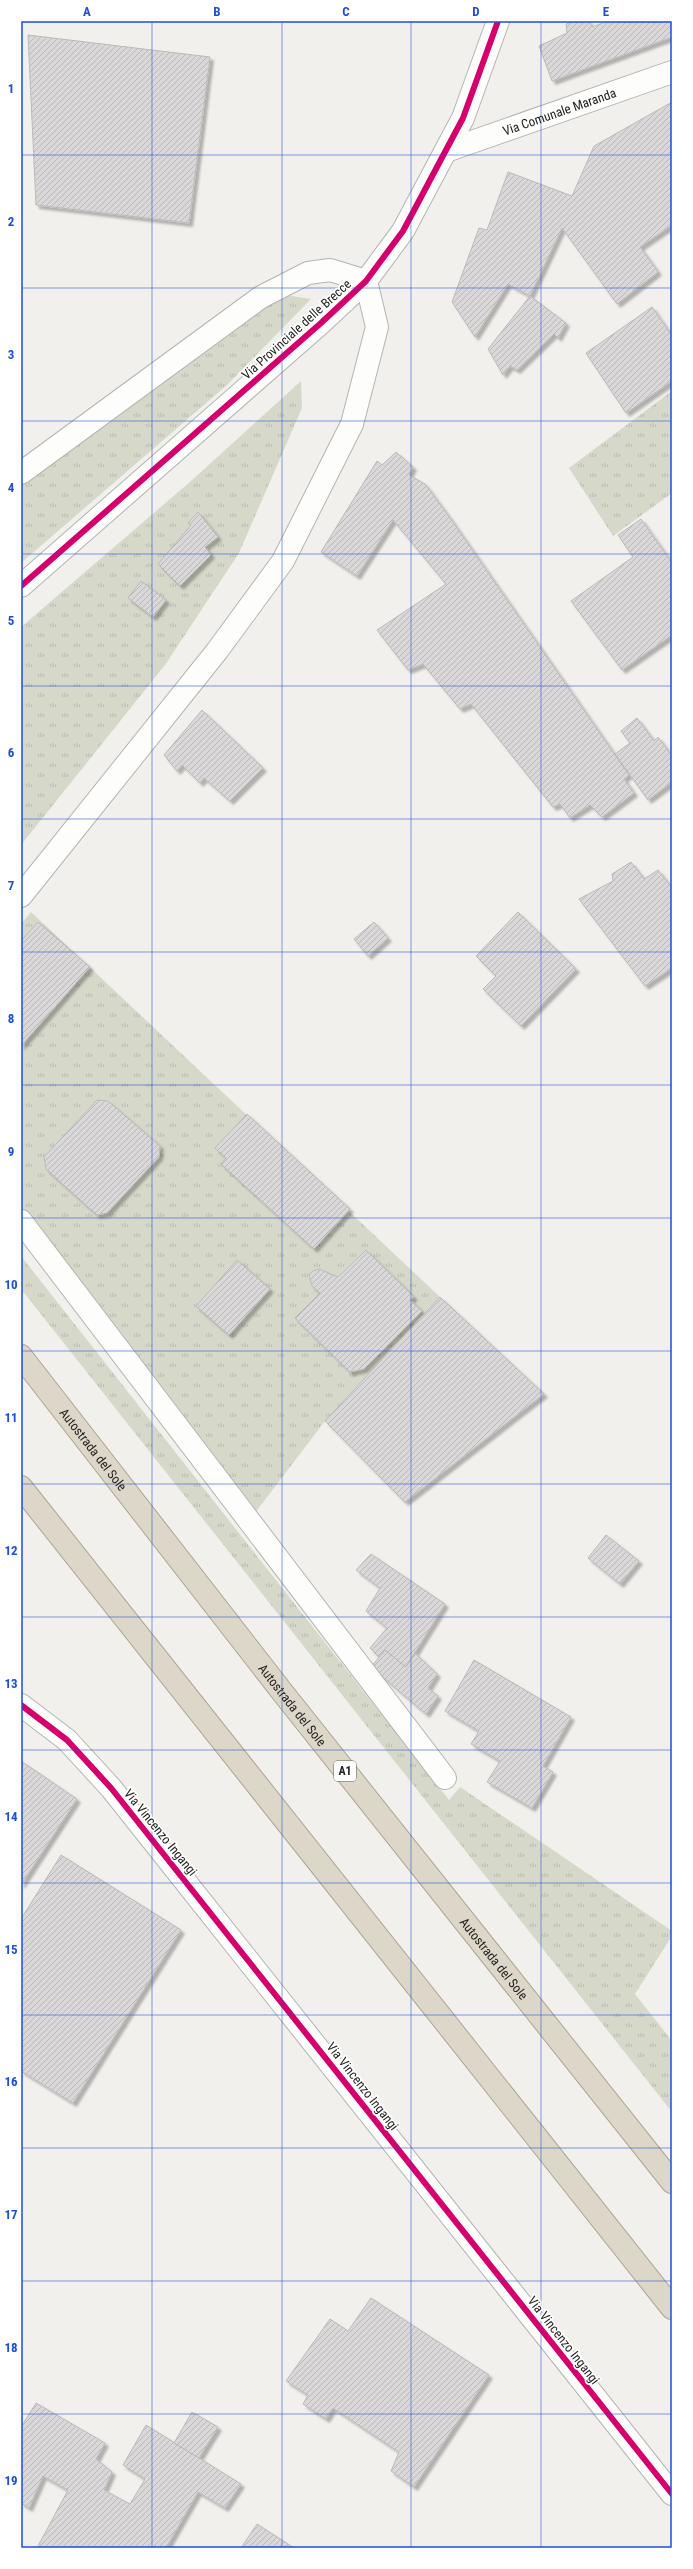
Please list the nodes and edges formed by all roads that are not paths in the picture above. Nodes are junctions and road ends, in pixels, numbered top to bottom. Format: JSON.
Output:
{"nodes":[{"id":1,"x":498,"y":21,"type":"edge"},
{"id":2,"x":672,"y":72,"type":"edge"},
{"id":3,"x":446,"y":151,"type":"junction"},
{"id":4,"x":366,"y":281,"type":"junction"},
{"id":5,"x":21,"y":473,"type":"edge"},
{"id":6,"x":21,"y":586,"type":"edge"},
{"id":7,"x":21,"y":896,"type":"edge"},
{"id":8,"x":21,"y":1221,"type":"edge"},
{"id":9,"x":21,"y":1356,"type":"edge"},
{"id":10,"x":21,"y":1487,"type":"edge"},
{"id":11,"x":21,"y":1706,"type":"edge"},
{"id":12,"x":445,"y":1778,"type":"dead end"},
{"id":13,"x":672,"y":2182,"type":"edge"},
{"id":14,"x":672,"y":2308,"type":"edge"},
{"id":15,"x":672,"y":2494,"type":"edge"}],
"edges":[{"from":1,"to":3,"type":"street","name":"Via Provinciale delle Brecce"},
{"from":2,"to":3,"type":"street","name":"Via Comunale Maranda"},
{"from":3,"to":4,"type":"street","name":"Via Provinciale delle Brecce"},
{"from":4,"to":5,"type":"street"},
{"from":4,"to":6,"type":"street","name":"Via Provinciale delle Brecce"},
{"from":4,"to":7,"type":"street"},
{"from":8,"to":12,"type":"street"},
{"from":9,"to":13,"type":"highway","name":"Autostrada del Sole","number":"A1"},
{"from":10,"to":14,"type":"highway"},
{"from":11,"to":15,"type":"street","name":"Via Vincenzo Ingangi"}]}
